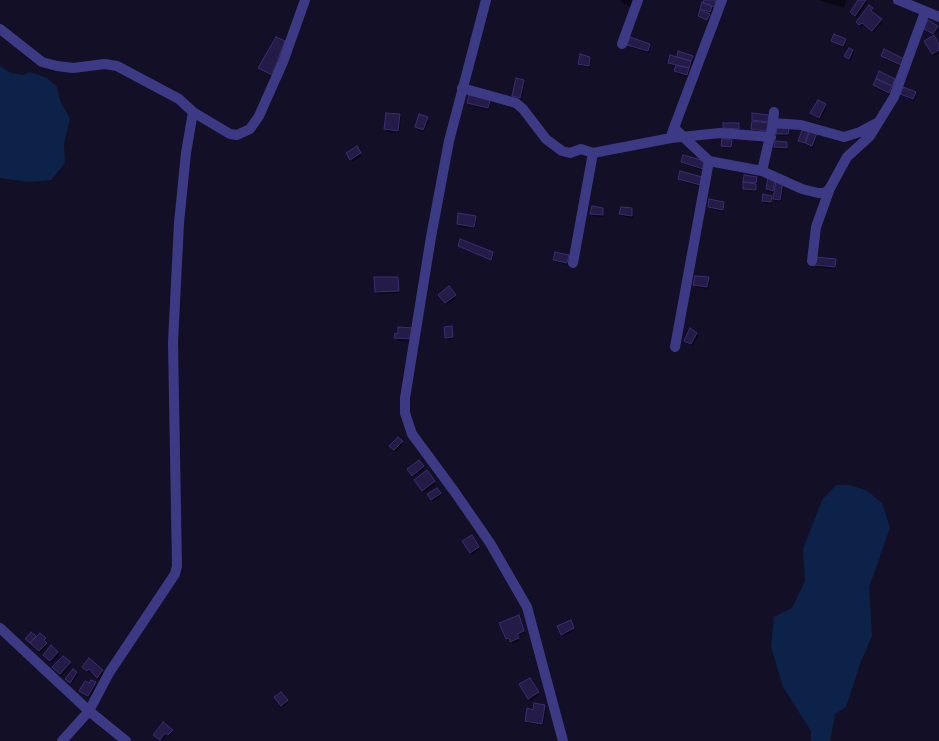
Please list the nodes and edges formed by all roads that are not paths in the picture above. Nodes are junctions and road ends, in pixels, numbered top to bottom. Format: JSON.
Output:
{"nodes":[{"id":1,"x":305,"y":0,"type":"edge"},
{"id":2,"x":486,"y":0,"type":"edge"},
{"id":3,"x":638,"y":0,"type":"edge"},
{"id":4,"x":722,"y":0,"type":"edge"},
{"id":5,"x":898,"y":0,"type":"edge"},
{"id":6,"x":926,"y":12,"type":"junction"},
{"id":7,"x":939,"y":17,"type":"edge"},
{"id":8,"x":0,"y":29,"type":"edge"},
{"id":9,"x":622,"y":44,"type":"dead end"},
{"id":10,"x":462,"y":88,"type":"junction"},
{"id":11,"x":193,"y":112,"type":"junction"},
{"id":12,"x":774,"y":112,"type":"dead end"},
{"id":13,"x":879,"y":122,"type":"junction"},
{"id":14,"x":774,"y":123,"type":"junction"},
{"id":15,"x":674,"y":128,"type":"junction"},
{"id":16,"x":684,"y":136,"type":"junction"},
{"id":17,"x":771,"y":137,"type":"junction"},
{"id":18,"x":671,"y":138,"type":"junction"},
{"id":19,"x":593,"y":153,"type":"junction"},
{"id":20,"x":710,"y":161,"type":"junction"},
{"id":21,"x":762,"y":170,"type":"junction"},
{"id":22,"x":830,"y":188,"type":"junction"},
{"id":23,"x":812,"y":261,"type":"dead end"},
{"id":24,"x":573,"y":263,"type":"dead end"},
{"id":25,"x":675,"y":347,"type":"dead end"},
{"id":26,"x":0,"y":628,"type":"edge"},
{"id":27,"x":89,"y":711,"type":"junction"},
{"id":28,"x":62,"y":741,"type":"edge"},
{"id":29,"x":126,"y":741,"type":"edge"},
{"id":30,"x":563,"y":741,"type":"edge"}],
"edges":[{"from":1,"to":11,"type":"street"},
{"from":2,"to":10,"type":"street"},
{"from":3,"to":9,"type":"street"},
{"from":4,"to":15,"type":"street"},
{"from":5,"to":6,"type":"street"},
{"from":6,"to":7,"type":"street"},
{"from":6,"to":13,"type":"street"},
{"from":8,"to":11,"type":"street"},
{"from":10,"to":19,"type":"street"},
{"from":10,"to":30,"type":"street"},
{"from":11,"to":27,"type":"street"},
{"from":12,"to":14,"type":"street"},
{"from":13,"to":14,"type":"street"},
{"from":13,"to":22,"type":"street"},
{"from":14,"to":17,"type":"street"},
{"from":15,"to":16,"type":"street"},
{"from":15,"to":18,"type":"street"},
{"from":16,"to":17,"type":"street"},
{"from":16,"to":18,"type":"street"},
{"from":16,"to":20,"type":"street"},
{"from":17,"to":21,"type":"street"},
{"from":18,"to":19,"type":"street"},
{"from":19,"to":24,"type":"street"},
{"from":20,"to":21,"type":"street"},
{"from":20,"to":25,"type":"street"},
{"from":21,"to":22,"type":"street"},
{"from":22,"to":23,"type":"street"},
{"from":26,"to":27,"type":"street"},
{"from":27,"to":28,"type":"street"},
{"from":27,"to":29,"type":"street"}]}
